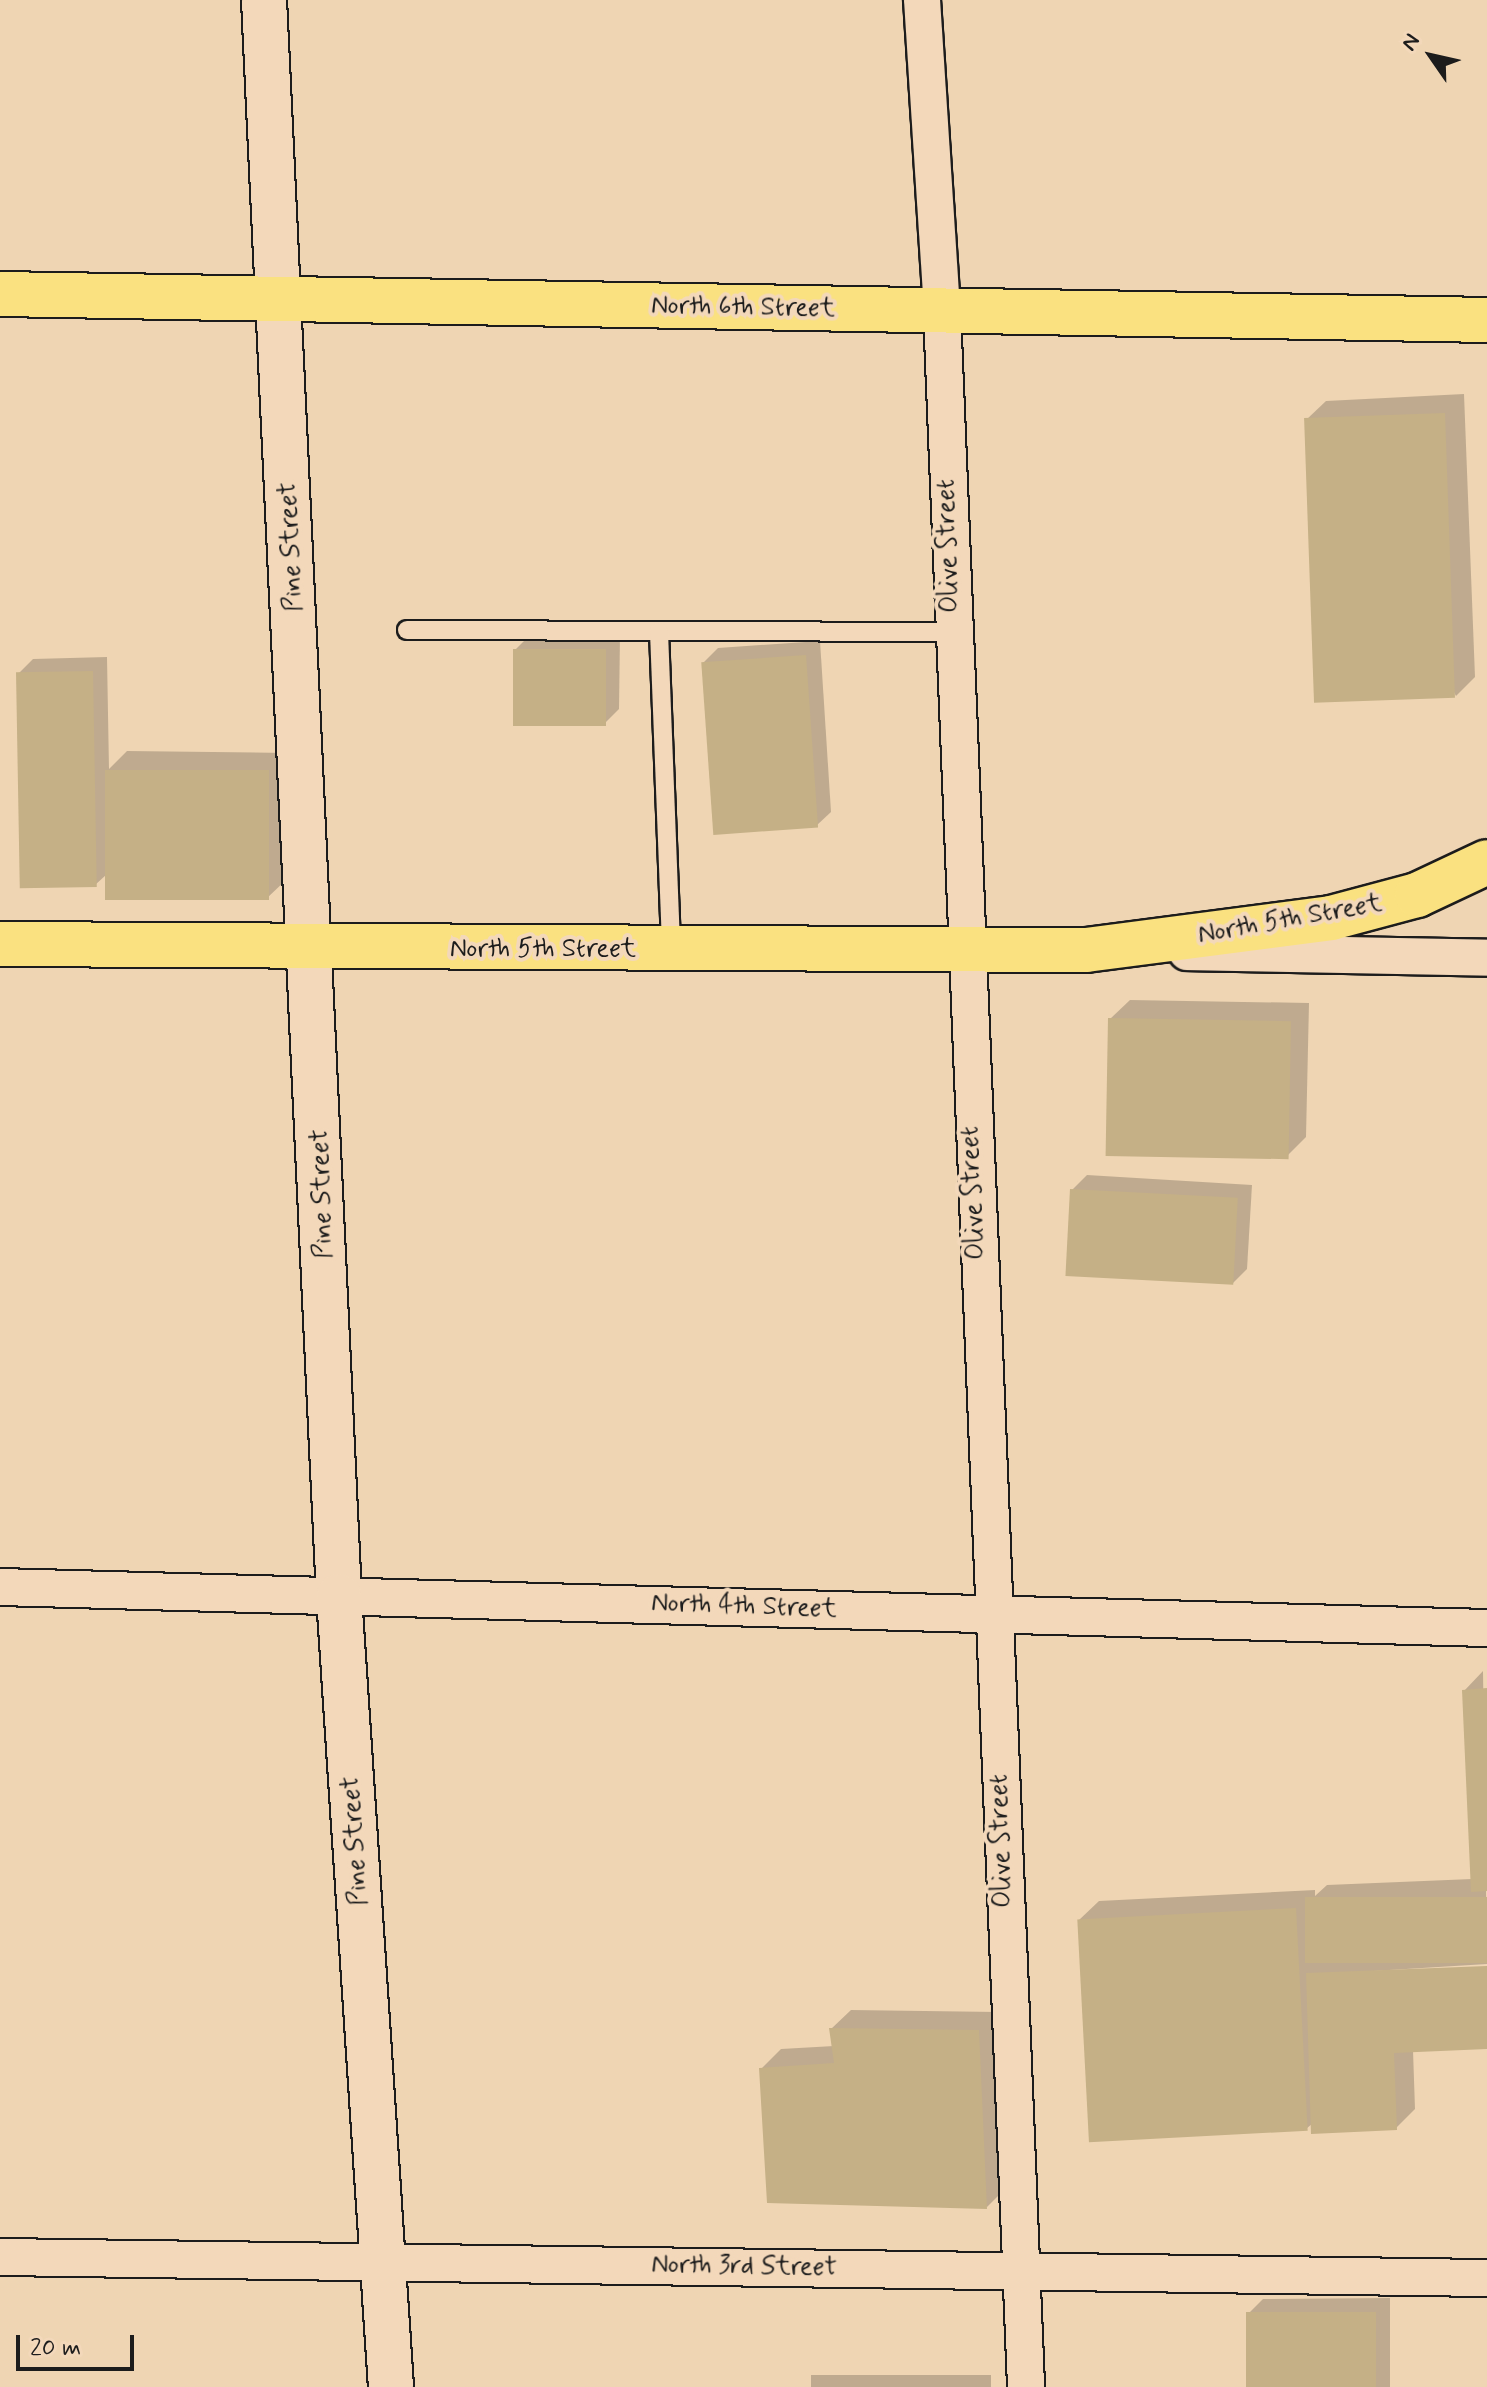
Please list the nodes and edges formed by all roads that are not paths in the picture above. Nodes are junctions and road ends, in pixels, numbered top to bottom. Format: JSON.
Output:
{"nodes":[{"id":1,"x":264,"y":0,"type":"edge"},
{"id":2,"x":922,"y":0,"type":"edge"},
{"id":3,"x":0,"y":294,"type":"edge"},
{"id":4,"x":280,"y":299,"type":"junction"},
{"id":5,"x":942,"y":312,"type":"junction"},
{"id":6,"x":1479,"y":317,"type":"edge"},
{"id":7,"x":407,"y":630,"type":"dead end"},
{"id":8,"x":659,"y":632,"type":"junction"},
{"id":9,"x":952,"y":632,"type":"junction"},
{"id":10,"x":1487,"y":862,"type":"edge"},
{"id":11,"x":0,"y":944,"type":"edge"},
{"id":12,"x":314,"y":950,"type":"junction"},
{"id":13,"x":671,"y":950,"type":"junction"},
{"id":14,"x":963,"y":950,"type":"junction"},
{"id":15,"x":1086,"y":950,"type":"junction"},
{"id":16,"x":1487,"y":958,"type":"edge"},
{"id":17,"x":0,"y":1587,"type":"edge"},
{"id":18,"x":339,"y":1596,"type":"junction"},
{"id":19,"x":993,"y":1614,"type":"junction"},
{"id":20,"x":1487,"y":1628,"type":"edge"},
{"id":21,"x":0,"y":2257,"type":"edge"},
{"id":22,"x":385,"y":2262,"type":"junction"},
{"id":23,"x":1020,"y":2271,"type":"junction"},
{"id":24,"x":1487,"y":2278,"type":"edge"},
{"id":25,"x":391,"y":2387,"type":"edge"},
{"id":26,"x":1026,"y":2387,"type":"edge"}],
"edges":[{"from":1,"to":4,"type":"street","name":"Pine Street"},
{"from":2,"to":5,"type":"street","name":"Olive Street"},
{"from":3,"to":4,"type":"main road","name":"North 6th Street"},
{"from":4,"to":5,"type":"main road","name":"North 6th Street"},
{"from":4,"to":12,"type":"street","name":"Pine Street"},
{"from":5,"to":6,"type":"main road","name":"North 6th Street"},
{"from":5,"to":9,"type":"street","name":"Olive Street"},
{"from":7,"to":8,"type":"lane"},
{"from":8,"to":9,"type":"lane"},
{"from":8,"to":13,"type":"lane"},
{"from":9,"to":14,"type":"street","name":"Olive Street"},
{"from":10,"to":15,"type":"main road","name":"North 5th Street"},
{"from":11,"to":12,"type":"main road","name":"North 5th Street"},
{"from":12,"to":13,"type":"main road","name":"North 5th Street"},
{"from":12,"to":18,"type":"street","name":"Pine Street"},
{"from":13,"to":14,"type":"main road","name":"North 5th Street"},
{"from":14,"to":15,"type":"main road","name":"North 5th Street"},
{"from":14,"to":19,"type":"street","name":"Olive Street"},
{"from":15,"to":16,"type":"street","name":"North 5th Street"},
{"from":17,"to":18,"type":"street","name":"North 4th Street"},
{"from":18,"to":19,"type":"street","name":"North 4th Street"},
{"from":18,"to":22,"type":"street","name":"Pine Street"},
{"from":19,"to":20,"type":"street","name":"North 4th Street"},
{"from":19,"to":23,"type":"street","name":"Olive Street"},
{"from":21,"to":22,"type":"street","name":"North 3rd Street"},
{"from":22,"to":23,"type":"street","name":"North 3rd Street"},
{"from":22,"to":25,"type":"street","name":"Pine Street"},
{"from":23,"to":24,"type":"street","name":"North 3rd Street"},
{"from":23,"to":26,"type":"street","name":"Olive Street"}]}
